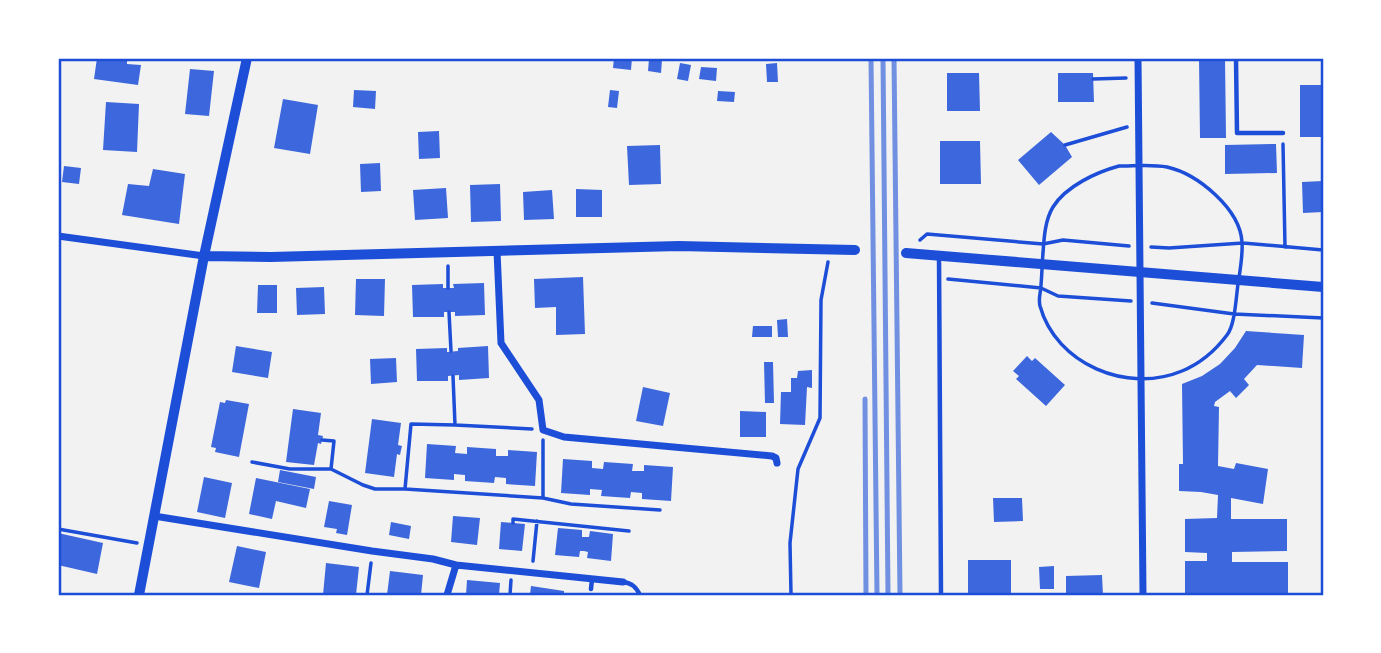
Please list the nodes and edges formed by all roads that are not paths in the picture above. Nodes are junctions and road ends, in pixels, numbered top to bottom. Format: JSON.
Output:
{"nodes":[{"id":1,"x":247,"y":58,"type":"edge"},
{"id":2,"x":1139,"y":58,"type":"edge"},
{"id":3,"x":1236,"y":58,"type":"edge"},
{"id":4,"x":1283,"y":133,"type":"road end"},
{"id":5,"x":58,"y":236,"type":"edge"},
{"id":6,"x":855,"y":250,"type":"dead end"},
{"id":7,"x":497,"y":251,"type":"junction"},
{"id":8,"x":906,"y":253,"type":"dead end"},
{"id":9,"x":204,"y":256,"type":"junction"},
{"id":10,"x":939,"y":256,"type":"junction"},
{"id":11,"x":1141,"y":272,"type":"junction"},
{"id":12,"x":1323,"y":288,"type":"edge"},
{"id":13,"x":777,"y":463,"type":"dead end"},
{"id":14,"x":154,"y":516,"type":"junction"},
{"id":15,"x":456,"y":565,"type":"junction"},
{"id":16,"x":592,"y":578,"type":"junction"},
{"id":17,"x":623,"y":582,"type":"joint"},
{"id":18,"x":591,"y":589,"type":"dead end"},
{"id":19,"x":139,"y":595,"type":"edge"},
{"id":20,"x":447,"y":595,"type":"edge"},
{"id":21,"x":640,"y":595,"type":"edge"},
{"id":22,"x":941,"y":595,"type":"edge"},
{"id":23,"x":1143,"y":595,"type":"edge"}],
"edges":[{"from":1,"to":9,"type":"street"},
{"from":2,"to":11,"type":"street"},
{"from":3,"to":4,"type":"lane"},
{"from":5,"to":9,"type":"street"},
{"from":6,"to":7,"type":"street"},
{"from":7,"to":9,"type":"street"},
{"from":7,"to":13,"type":"street"},
{"from":8,"to":10,"type":"street"},
{"from":9,"to":14,"type":"street"},
{"from":10,"to":11,"type":"street"},
{"from":10,"to":22,"type":"lane"},
{"from":11,"to":12,"type":"street"},
{"from":11,"to":23,"type":"street"},
{"from":14,"to":15,"type":"street"},
{"from":14,"to":19,"type":"street"},
{"from":15,"to":16,"type":"street"},
{"from":15,"to":20,"type":"street"},
{"from":16,"to":17,"type":"street"},
{"from":16,"to":18,"type":"lane"},
{"from":17,"to":21,"type":"lane"}]}
